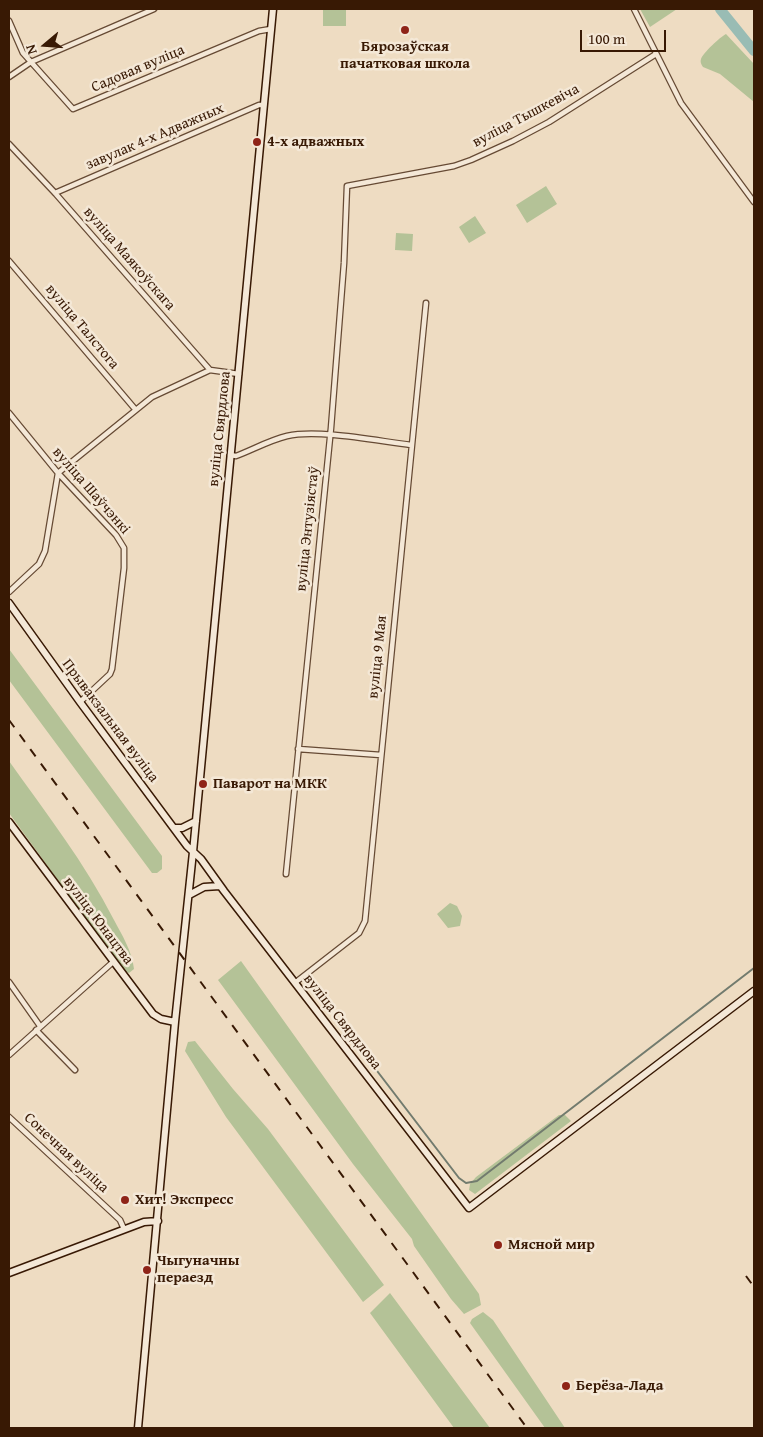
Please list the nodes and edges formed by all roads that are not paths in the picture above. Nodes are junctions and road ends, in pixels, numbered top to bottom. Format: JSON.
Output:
{"nodes":[{"id":1,"x":154,"y":9,"type":"edge"},
{"id":2,"x":273,"y":9,"type":"edge"},
{"id":3,"x":634,"y":9,"type":"edge"},
{"id":4,"x":9,"y":21,"type":"edge"},
{"id":5,"x":271,"y":29,"type":"junction"},
{"id":6,"x":656,"y":54,"type":"junction"},
{"id":7,"x":31,"y":62,"type":"junction"},
{"id":8,"x":9,"y":77,"type":"edge"},
{"id":9,"x":264,"y":105,"type":"junction"},
{"id":10,"x":9,"y":144,"type":"edge"},
{"id":11,"x":347,"y":186,"type":"joint"},
{"id":12,"x":55,"y":193,"type":"junction"},
{"id":13,"x":754,"y":202,"type":"edge"},
{"id":14,"x":9,"y":261,"type":"edge"},
{"id":15,"x":426,"y":303,"type":"dead end"},
{"id":16,"x":210,"y":370,"type":"junction"},
{"id":17,"x":238,"y":374,"type":"junction"},
{"id":18,"x":135,"y":409,"type":"junction"},
{"id":19,"x":9,"y":413,"type":"edge"},
{"id":20,"x":330,"y":436,"type":"junction"},
{"id":21,"x":412,"y":445,"type":"junction"},
{"id":22,"x":230,"y":455,"type":"junction"},
{"id":23,"x":58,"y":473,"type":"junction"},
{"id":24,"x":9,"y":592,"type":"edge"},
{"id":25,"x":9,"y":602,"type":"edge"},
{"id":26,"x":80,"y":702,"type":"junction"},
{"id":27,"x":298,"y":749,"type":"junction"},
{"id":28,"x":381,"y":754,"type":"junction"},
{"id":29,"x":196,"y":821,"type":"junction"},
{"id":30,"x":9,"y":822,"type":"edge"},
{"id":31,"x":174,"y":828,"type":"junction"},
{"id":32,"x":11,"y":830,"type":"edge"},
{"id":33,"x":193,"y":852,"type":"junction"},
{"id":34,"x":286,"y":874,"type":"dead end"},
{"id":35,"x":220,"y":886,"type":"junction"},
{"id":36,"x":189,"y":895,"type":"junction"},
{"id":37,"x":113,"y":962,"type":"junction"},
{"id":38,"x":9,"y":982,"type":"edge"},
{"id":39,"x":296,"y":982,"type":"junction"},
{"id":40,"x":754,"y":991,"type":"edge"},
{"id":41,"x":175,"y":1022,"type":"junction"},
{"id":42,"x":40,"y":1026,"type":"junction"},
{"id":43,"x":36,"y":1030,"type":"junction"},
{"id":44,"x":9,"y":1055,"type":"edge"},
{"id":45,"x":75,"y":1070,"type":"dead end"},
{"id":46,"x":9,"y":1117,"type":"edge"},
{"id":47,"x":158,"y":1221,"type":"junction"},
{"id":48,"x":124,"y":1229,"type":"junction"},
{"id":49,"x":9,"y":1273,"type":"edge"},
{"id":50,"x":138,"y":1428,"type":"edge"}],
"edges":[{"from":1,"to":7,"type":"street"},
{"from":2,"to":5,"type":"street","name":"вуліца Свярдлова"},
{"from":3,"to":6,"type":"street"},
{"from":4,"to":7,"type":"street"},
{"from":5,"to":7,"type":"street","name":"Садовая вуліца"},
{"from":5,"to":9,"type":"street","name":"вуліца Свярдлова"},
{"from":6,"to":11,"type":"street","name":"вуліца Тышкевіча"},
{"from":6,"to":13,"type":"street"},
{"from":7,"to":8,"type":"street"},
{"from":9,"to":12,"type":"street","name":"завулак 4-х Адважных"},
{"from":9,"to":17,"type":"street","name":"вуліца Свярдлова"},
{"from":10,"to":12,"type":"street","name":"вуліца Маякоўскага"},
{"from":11,"to":20,"type":"street","name":"вуліца Энтузіястаў"},
{"from":12,"to":16,"type":"street","name":"вуліца Маякоўскага"},
{"from":14,"to":18,"type":"street","name":"вуліца Талстога"},
{"from":15,"to":21,"type":"street","name":"вуліца 9 Мая"},
{"from":16,"to":17,"type":"street"},
{"from":16,"to":18,"type":"street"},
{"from":17,"to":22,"type":"street","name":"вуліца Свярдлова"},
{"from":18,"to":23,"type":"street"},
{"from":19,"to":23,"type":"street","name":"вуліца Шаўчэнкі"},
{"from":20,"to":21,"type":"street"},
{"from":20,"to":22,"type":"street"},
{"from":20,"to":27,"type":"street","name":"вуліца Энтузіястаў"},
{"from":21,"to":28,"type":"street","name":"вуліца 9 Мая"},
{"from":22,"to":29,"type":"street","name":"вуліца Свярдлова"},
{"from":23,"to":24,"type":"street"},
{"from":23,"to":26,"type":"street","name":"вуліца Шаўчэнкі"},
{"from":25,"to":26,"type":"street","name":"Прывакзальная вуліца"},
{"from":26,"to":31,"type":"street","name":"Прывакзальная вуліца"},
{"from":27,"to":28,"type":"street"},
{"from":27,"to":34,"type":"street","name":"вуліца Энтузіястаў"},
{"from":28,"to":39,"type":"street","name":"вуліца 9 Мая"},
{"from":29,"to":31,"type":"street"},
{"from":29,"to":33,"type":"street","name":"вуліца Свярдлова"},
{"from":30,"to":32,"type":"street","name":"вуліца Юнацтва"},
{"from":31,"to":33,"type":"street","name":"Прывакзальная вуліца"},
{"from":32,"to":37,"type":"street","name":"вуліца Юнацтва"},
{"from":33,"to":35,"type":"street","name":"вуліца Свярдлова"},
{"from":33,"to":36,"type":"street","name":"вуліца Свярдлова"},
{"from":35,"to":36,"type":"street"},
{"from":35,"to":39,"type":"street","name":"вуліца Свярдлова"},
{"from":36,"to":41,"type":"street","name":"вуліца Свярдлова"},
{"from":37,"to":41,"type":"street","name":"вуліца Юнацтва"},
{"from":37,"to":42,"type":"street"},
{"from":38,"to":42,"type":"street"},
{"from":39,"to":40,"type":"street","name":"вуліца Свярдлова"},
{"from":41,"to":47,"type":"street","name":"вуліца Свярдлова"},
{"from":42,"to":43,"type":"street"},
{"from":43,"to":44,"type":"street"},
{"from":43,"to":45,"type":"street"},
{"from":46,"to":48,"type":"street","name":"Сонечная вуліца"},
{"from":47,"to":48,"type":"street"},
{"from":47,"to":50,"type":"street","name":"вуліца Свярдлова"},
{"from":48,"to":49,"type":"street"}]}
